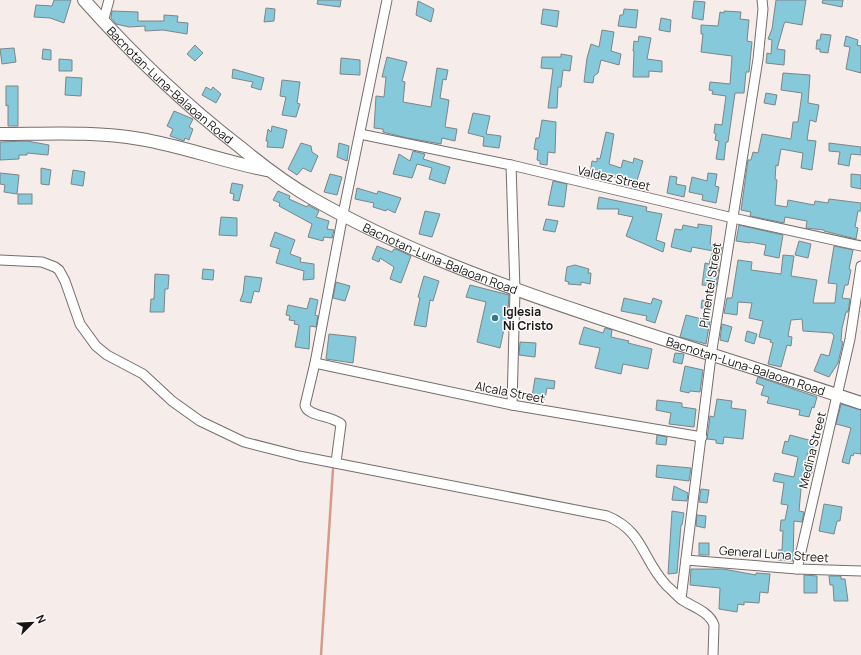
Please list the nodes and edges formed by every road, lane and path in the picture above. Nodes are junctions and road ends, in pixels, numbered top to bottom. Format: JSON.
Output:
{"nodes":[{"id":1,"x":84,"y":0,"type":"edge"},
{"id":2,"x":109,"y":0,"type":"edge"},
{"id":3,"x":387,"y":0,"type":"edge"},
{"id":4,"x":762,"y":0,"type":"edge"},
{"id":5,"x":103,"y":22,"type":"junction"},
{"id":6,"x":0,"y":134,"type":"edge"},
{"id":7,"x":360,"y":134,"type":"junction"},
{"id":8,"x":511,"y":166,"type":"junction"},
{"id":9,"x":270,"y":171,"type":"junction"},
{"id":10,"x":343,"y":214,"type":"junction"},
{"id":11,"x":733,"y":218,"type":"junction"},
{"id":12,"x":861,"y":246,"type":"edge"},
{"id":13,"x":0,"y":260,"type":"edge"},
{"id":14,"x":861,"y":266,"type":"edge"},
{"id":15,"x":515,"y":290,"type":"junction"},
{"id":16,"x":711,"y":356,"type":"junction"},
{"id":17,"x":315,"y":363,"type":"junction"},
{"id":18,"x":837,"y":395,"type":"junction"},
{"id":19,"x":861,"y":403,"type":"edge"},
{"id":20,"x":512,"y":405,"type":"junction"},
{"id":21,"x":702,"y":437,"type":"junction"},
{"id":22,"x":336,"y":462,"type":"junction"},
{"id":23,"x":686,"y":560,"type":"junction"},
{"id":24,"x":796,"y":569,"type":"junction"},
{"id":25,"x":861,"y":571,"type":"edge"},
{"id":26,"x":681,"y":599,"type":"junction"},
{"id":27,"x":713,"y":655,"type":"edge"}],
"edges":[{"from":1,"to":5,"type":"main road","name":"Bacnotan-Luna-Balaoan Road"},
{"from":2,"to":5,"type":"street"},
{"from":3,"to":7,"type":"street"},
{"from":4,"to":11,"type":"street","name":"Pimentel Street"},
{"from":5,"to":9,"type":"main road","name":"Bacnotan-Luna-Balaoan Road"},
{"from":6,"to":9,"type":"main road"},
{"from":7,"to":8,"type":"street","name":"Valdez Street"},
{"from":7,"to":10,"type":"street"},
{"from":8,"to":11,"type":"street","name":"Valdez Street"},
{"from":8,"to":15,"type":"street"},
{"from":9,"to":10,"type":"main road","name":"Bacnotan-Luna-Balaoan Road"},
{"from":10,"to":15,"type":"main road","name":"Bacnotan-Luna-Balaoan Road"},
{"from":10,"to":17,"type":"street"},
{"from":11,"to":12,"type":"street","name":"Valdez Street"},
{"from":11,"to":16,"type":"street","name":"Pimentel Street"},
{"from":13,"to":22,"type":"street"},
{"from":14,"to":18,"type":"street","name":"Medina Street"},
{"from":15,"to":16,"type":"main road","name":"Bacnotan-Luna-Balaoan Road"},
{"from":15,"to":20,"type":"street"},
{"from":16,"to":18,"type":"main road","name":"Bacnotan-Luna-Balaoan Road"},
{"from":16,"to":21,"type":"street","name":"Pimentel Street"},
{"from":17,"to":20,"type":"street","name":"Alcala Street"},
{"from":17,"to":22,"type":"street"},
{"from":18,"to":19,"type":"main road","name":"Bacnotan-Luna-Balaoan Road"},
{"from":18,"to":24,"type":"street","name":"Medina Street"},
{"from":20,"to":21,"type":"street","name":"Alcala Street"},
{"from":21,"to":23,"type":"street","name":"Pimentel Street"},
{"from":22,"to":26,"type":"street"},
{"from":23,"to":24,"type":"street","name":"General Luna Street"},
{"from":23,"to":26,"type":"street","name":"Pimentel Street"},
{"from":24,"to":25,"type":"street","name":"General Luna Street"},
{"from":26,"to":27,"type":"street"}]}
